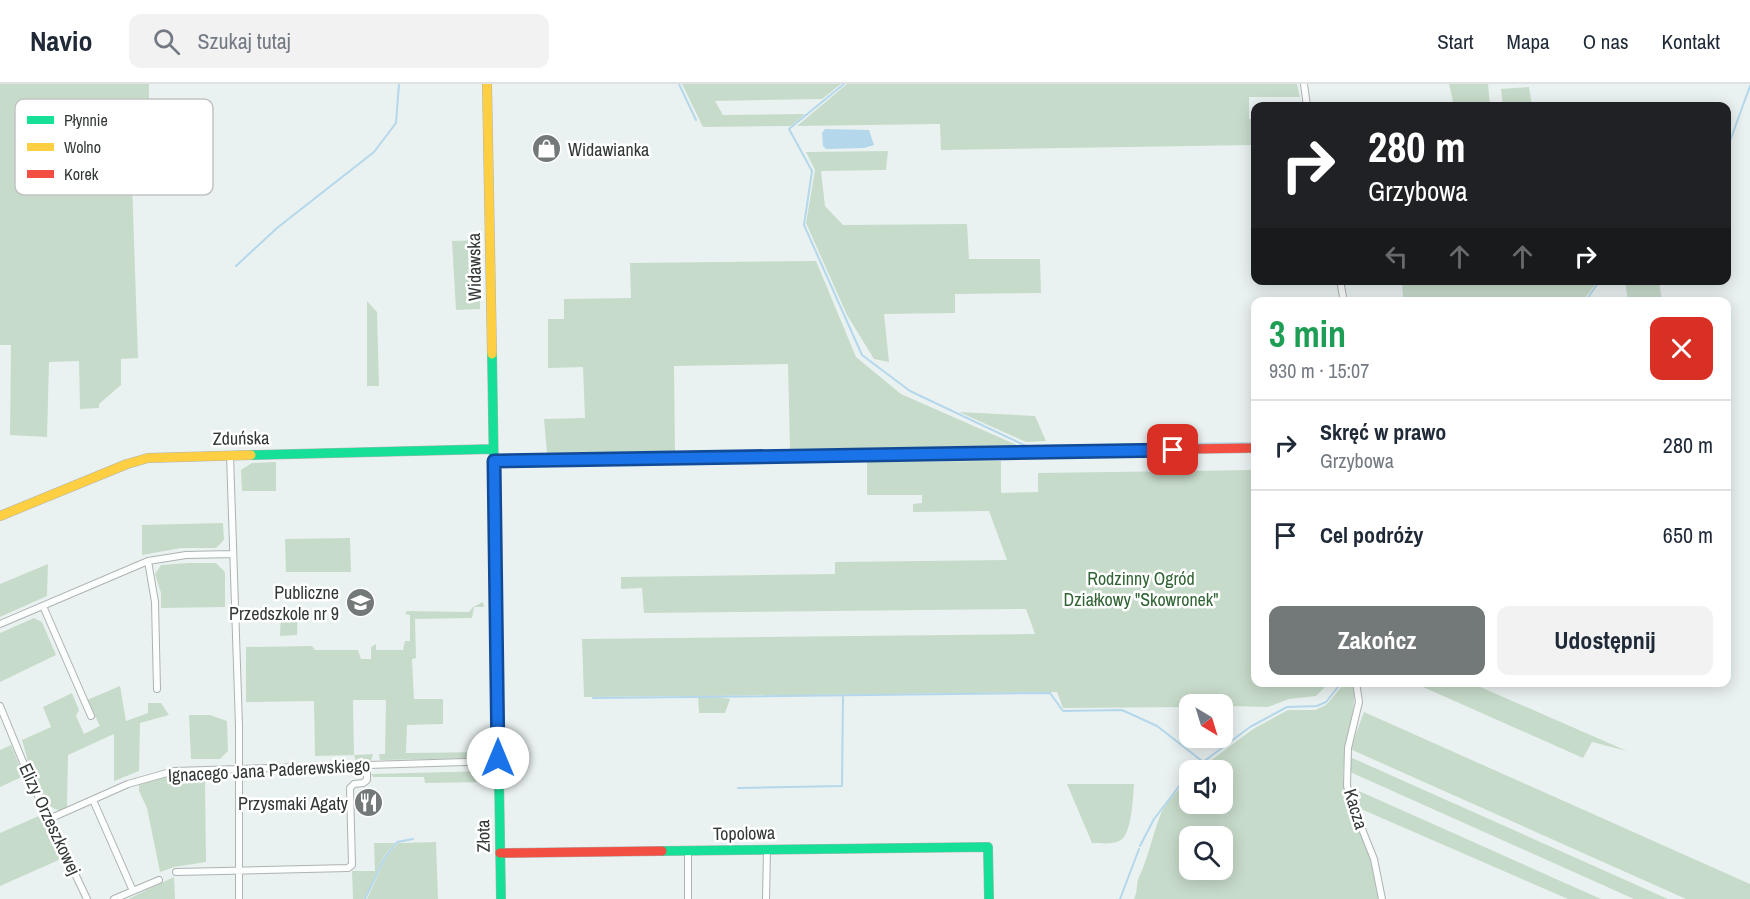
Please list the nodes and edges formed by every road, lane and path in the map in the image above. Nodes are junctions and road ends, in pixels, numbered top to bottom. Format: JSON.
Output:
{"nodes":[{"id":1,"x":487,"y":84,"type":"edge"},
{"id":2,"x":1304,"y":84,"type":"edge"},
{"id":3,"x":1307,"y":102,"type":"edge"},
{"id":4,"x":1251,"y":448,"type":"edge"},
{"id":5,"x":493,"y":449,"type":"junction"},
{"id":6,"x":230,"y":455,"type":"junction"},
{"id":7,"x":494,"y":461,"type":"junction"},
{"id":8,"x":0,"y":516,"type":"edge"},
{"id":9,"x":233,"y":554,"type":"junction"},
{"id":10,"x":148,"y":561,"type":"junction"},
{"id":11,"x":43,"y":606,"type":"junction"},
{"id":12,"x":0,"y":624,"type":"edge"},
{"id":13,"x":1357,"y":687,"type":"edge"},
{"id":14,"x":158,"y":688,"type":"dead end"},
{"id":15,"x":0,"y":706,"type":"edge"},
{"id":16,"x":91,"y":716,"type":"dead end"},
{"id":17,"x":498,"y":761,"type":"junction"},
{"id":18,"x":367,"y":765,"type":"junction"},
{"id":19,"x":240,"y":768,"type":"junction"},
{"id":20,"x":93,"y":800,"type":"junction"},
{"id":21,"x":49,"y":819,"type":"junction"},
{"id":22,"x":767,"y":849,"type":"junction"},
{"id":23,"x":688,"y":850,"type":"junction"},
{"id":24,"x":500,"y":853,"type":"junction"},
{"id":25,"x":239,"y":871,"type":"junction"},
{"id":26,"x":176,"y":872,"type":"dead end"},
{"id":27,"x":159,"y":880,"type":"dead end"},
{"id":28,"x":133,"y":891,"type":"junction"},
{"id":29,"x":87,"y":899,"type":"edge"},
{"id":30,"x":114,"y":899,"type":"edge"},
{"id":31,"x":239,"y":899,"type":"edge"},
{"id":32,"x":501,"y":899,"type":"edge"},
{"id":33,"x":688,"y":899,"type":"edge"},
{"id":34,"x":766,"y":899,"type":"edge"},
{"id":35,"x":989,"y":899,"type":"edge"},
{"id":36,"x":1382,"y":899,"type":"edge"}],
"edges":[{"from":1,"to":5,"type":"street","name":"Widawska"},
{"from":2,"to":3,"type":"street"},
{"from":4,"to":7,"type":"street"},
{"from":5,"to":6,"type":"street","name":"Zduńska"},
{"from":5,"to":7,"type":"street","name":"Złota"},
{"from":6,"to":8,"type":"street","name":"Zduńska"},
{"from":6,"to":9,"type":"street"},
{"from":7,"to":17,"type":"street","name":"Złota"},
{"from":9,"to":10,"type":"street"},
{"from":9,"to":19,"type":"street"},
{"from":10,"to":11,"type":"street"},
{"from":10,"to":14,"type":"street"},
{"from":11,"to":12,"type":"street"},
{"from":11,"to":16,"type":"street"},
{"from":13,"to":36,"type":"street","name":"Kacza"},
{"from":15,"to":21,"type":"street","name":"Elizy Orzeszkowej"},
{"from":17,"to":18,"type":"street","name":"Ignacego Jana Paderewskiego"},
{"from":17,"to":24,"type":"street","name":"Złota"},
{"from":18,"to":19,"type":"street","name":"Ignacego Jana Paderewskiego"},
{"from":18,"to":25,"type":"street"},
{"from":19,"to":20,"type":"street","name":"Ignacego Jana Paderewskiego"},
{"from":19,"to":25,"type":"street"},
{"from":20,"to":21,"type":"street","name":"Ignacego Jana Paderewskiego"},
{"from":20,"to":28,"type":"street"},
{"from":21,"to":29,"type":"street","name":"Elizy Orzeszkowej"},
{"from":22,"to":23,"type":"street","name":"Topolowa"},
{"from":22,"to":34,"type":"street"},
{"from":22,"to":35,"type":"street","name":"Topolowa"},
{"from":23,"to":24,"type":"street","name":"Topolowa"},
{"from":23,"to":33,"type":"street"},
{"from":24,"to":32,"type":"street","name":"Złota"},
{"from":25,"to":26,"type":"street"},
{"from":25,"to":31,"type":"street"},
{"from":27,"to":28,"type":"street"},
{"from":28,"to":30,"type":"street"}]}
